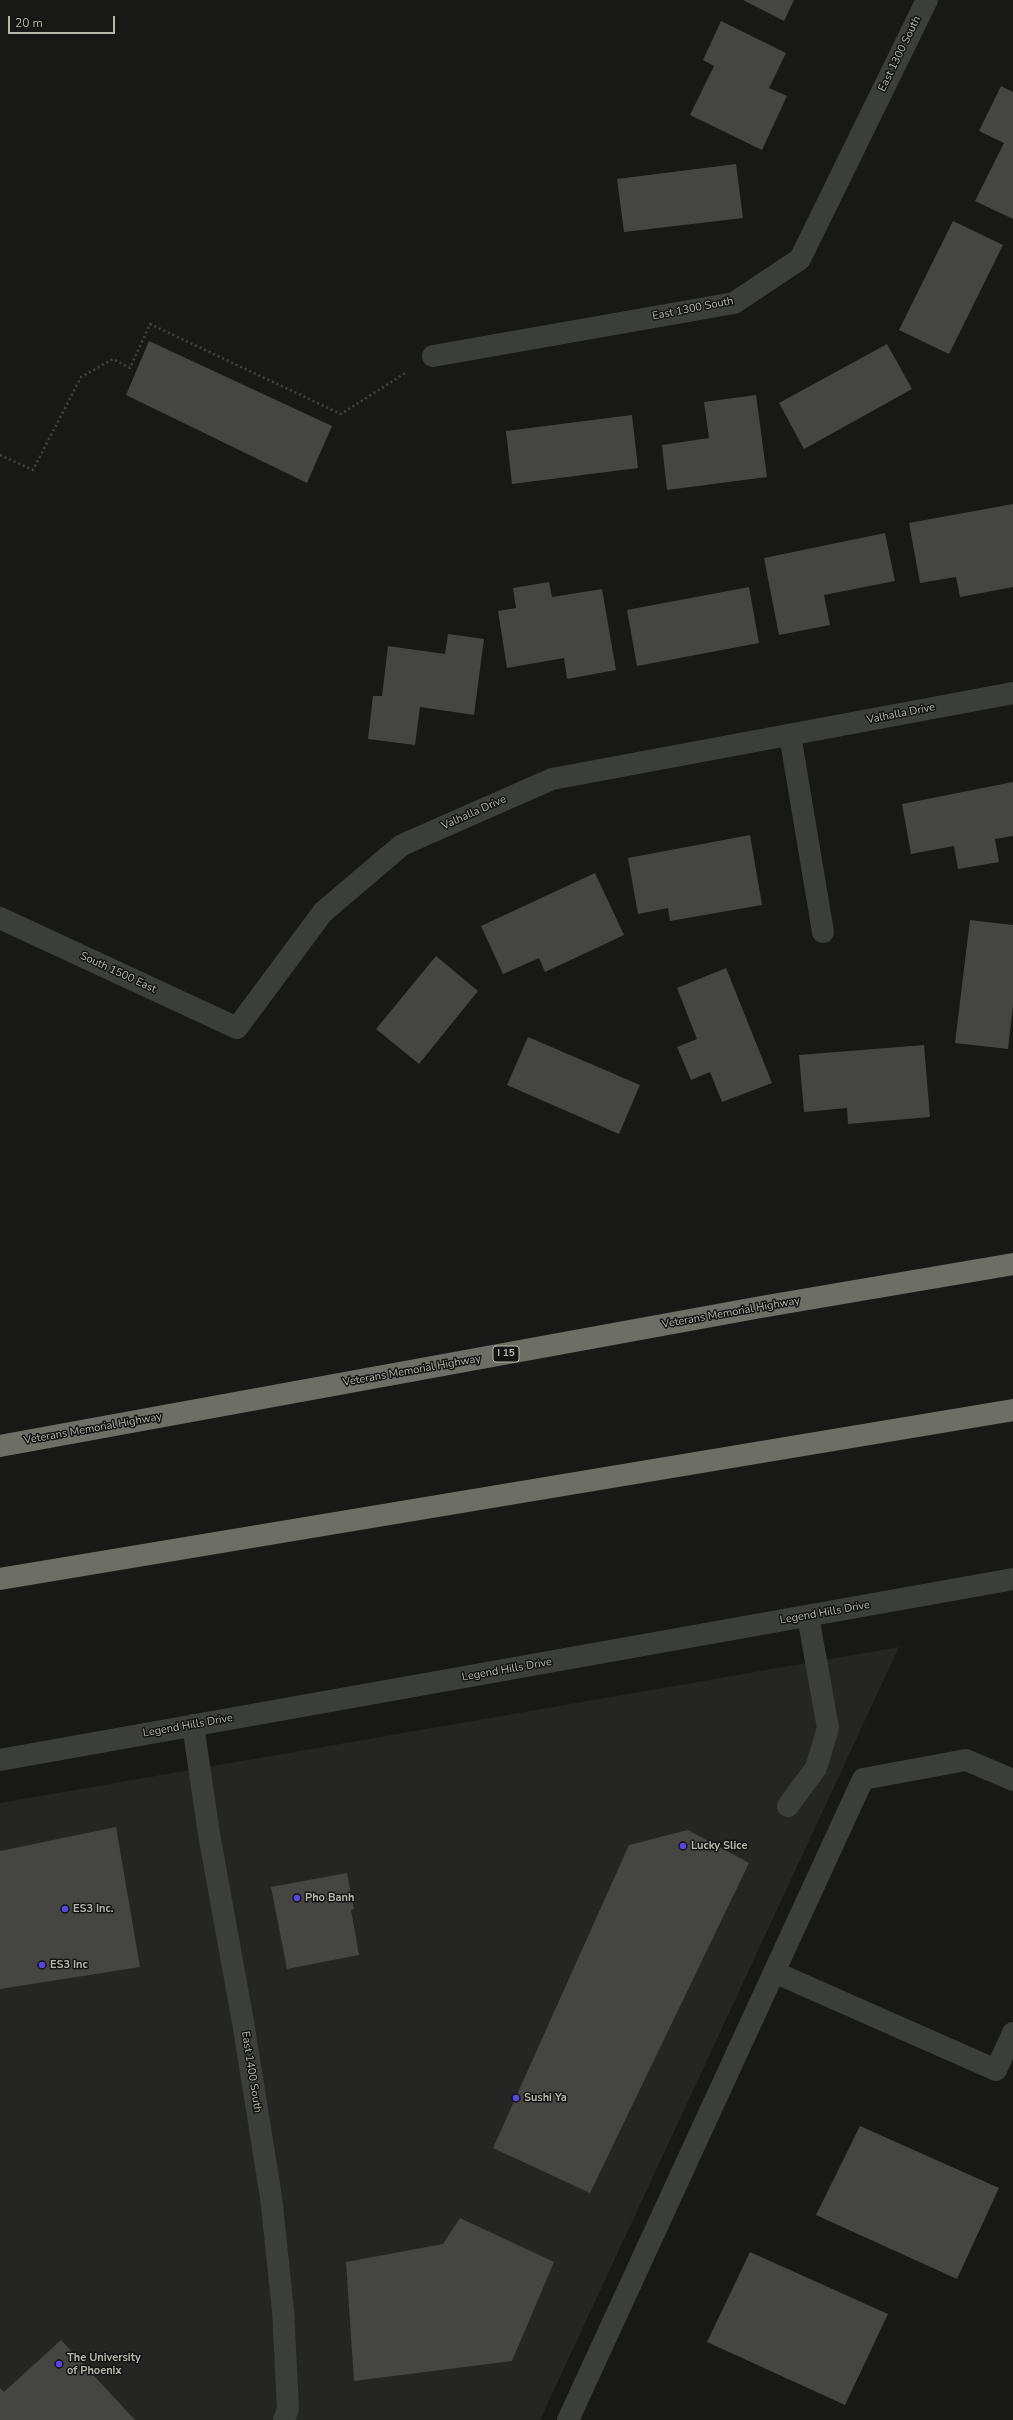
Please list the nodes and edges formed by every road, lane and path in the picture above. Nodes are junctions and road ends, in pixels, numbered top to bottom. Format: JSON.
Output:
{"nodes":[{"id":1,"x":927,"y":0,"type":"edge"},
{"id":2,"x":433,"y":356,"type":"joint"},
{"id":3,"x":0,"y":455,"type":"edge"},
{"id":4,"x":1013,"y":693,"type":"edge"},
{"id":5,"x":790,"y":735,"type":"junction"},
{"id":6,"x":0,"y":918,"type":"edge"},
{"id":7,"x":823,"y":932,"type":"dead end"},
{"id":8,"x":237,"y":1028,"type":"joint"},
{"id":9,"x":1013,"y":1264,"type":"edge"},
{"id":10,"x":1013,"y":1410,"type":"edge"},
{"id":11,"x":0,"y":1446,"type":"edge"},
{"id":12,"x":0,"y":1579,"type":"edge"},
{"id":13,"x":1013,"y":1579,"type":"edge"},
{"id":14,"x":808,"y":1616,"type":"junction"},
{"id":15,"x":193,"y":1725,"type":"junction"},
{"id":16,"x":0,"y":1760,"type":"edge"},
{"id":17,"x":1013,"y":1780,"type":"edge"},
{"id":18,"x":788,"y":1806,"type":"dead end"},
{"id":19,"x":774,"y":1972,"type":"junction"},
{"id":20,"x":1013,"y":2033,"type":"edge"},
{"id":21,"x":284,"y":2420,"type":"edge"},
{"id":22,"x":568,"y":2420,"type":"edge"}],
"edges":[{"from":1,"to":2,"type":"street","name":"East 1300 South"},
{"from":2,"to":3,"type":"path"},
{"from":4,"to":5,"type":"street","name":"Valhalla Drive"},
{"from":5,"to":7,"type":"street"},
{"from":5,"to":8,"type":"street","name":"Valhalla Drive"},
{"from":6,"to":8,"type":"street","name":"South 1500 East"},
{"from":9,"to":11,"type":"highway","name":"Veterans Memorial Highway","number":"I 15"},
{"from":10,"to":12,"type":"highway"},
{"from":13,"to":14,"type":"street","name":"Legend Hills Drive"},
{"from":14,"to":15,"type":"street","name":"Legend Hills Drive"},
{"from":14,"to":18,"type":"street"},
{"from":15,"to":16,"type":"street","name":"Legend Hills Drive"},
{"from":15,"to":21,"type":"street","name":"East 1400 South"},
{"from":17,"to":19,"type":"street"},
{"from":19,"to":20,"type":"street"},
{"from":19,"to":22,"type":"street"}]}
